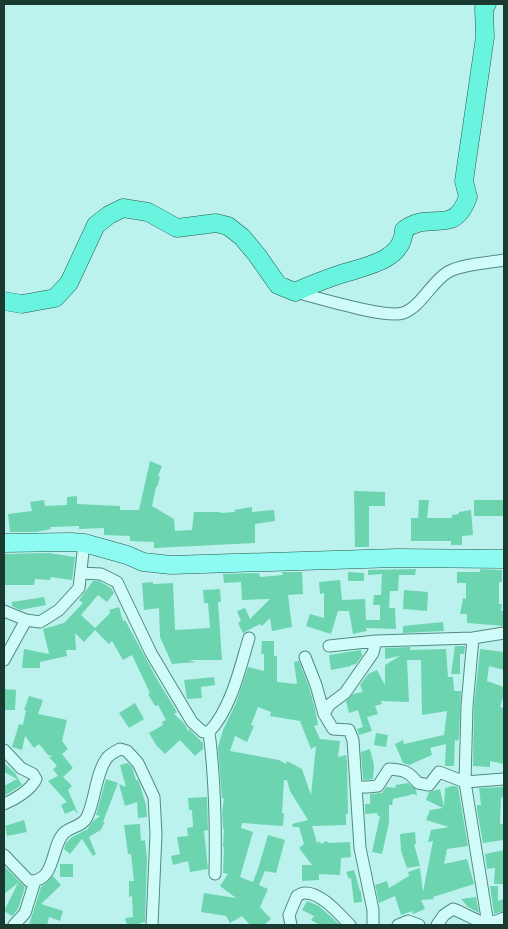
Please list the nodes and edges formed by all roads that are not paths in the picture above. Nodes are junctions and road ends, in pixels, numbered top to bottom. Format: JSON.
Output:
{"nodes":[{"id":1,"x":487,"y":4,"type":"edge"},
{"id":2,"x":504,"y":260,"type":"edge"},
{"id":3,"x":295,"y":292,"type":"junction"},
{"id":4,"x":4,"y":301,"type":"edge"},
{"id":5,"x":4,"y":543,"type":"edge"},
{"id":6,"x":84,"y":543,"type":"junction"},
{"id":7,"x":504,"y":559,"type":"edge"},
{"id":8,"x":81,"y":573,"type":"junction"},
{"id":9,"x":4,"y":611,"type":"edge"},
{"id":10,"x":26,"y":620,"type":"junction"},
{"id":11,"x":504,"y":633,"type":"edge"},
{"id":12,"x":249,"y":638,"type":"dead end"},
{"id":13,"x":473,"y":638,"type":"junction"},
{"id":14,"x":376,"y":641,"type":"junction"},
{"id":15,"x":329,"y":646,"type":"dead end"},
{"id":16,"x":305,"y":657,"type":"dead end"},
{"id":17,"x":4,"y":660,"type":"edge"},
{"id":18,"x":324,"y":714,"type":"junction"},
{"id":19,"x":209,"y":732,"type":"junction"},
{"id":20,"x":4,"y":750,"type":"edge"},
{"id":21,"x":504,"y":779,"type":"edge"},
{"id":22,"x":465,"y":782,"type":"junction"},
{"id":23,"x":356,"y":786,"type":"junction"},
{"id":24,"x":4,"y":804,"type":"edge"},
{"id":25,"x":4,"y":855,"type":"edge"},
{"id":26,"x":215,"y":874,"type":"dead end"},
{"id":27,"x":35,"y":881,"type":"junction"},
{"id":28,"x":498,"y":922,"type":"edge"},
{"id":29,"x":14,"y":925,"type":"edge"},
{"id":30,"x":152,"y":925,"type":"edge"},
{"id":31,"x":291,"y":925,"type":"edge"},
{"id":32,"x":350,"y":925,"type":"edge"},
{"id":33,"x":373,"y":925,"type":"edge"},
{"id":34,"x":398,"y":925,"type":"edge"},
{"id":35,"x":418,"y":925,"type":"edge"},
{"id":36,"x":437,"y":925,"type":"edge"}],
"edges":[{"from":1,"to":3,"type":"highway"},
{"from":2,"to":3,"type":"street"},
{"from":3,"to":4,"type":"highway"},
{"from":5,"to":6,"type":"main road"},
{"from":6,"to":7,"type":"main road"},
{"from":6,"to":8,"type":"street"},
{"from":8,"to":10,"type":"street"},
{"from":8,"to":19,"type":"street"},
{"from":9,"to":10,"type":"street"},
{"from":10,"to":17,"type":"street"},
{"from":11,"to":13,"type":"street"},
{"from":12,"to":19,"type":"street"},
{"from":13,"to":14,"type":"street"},
{"from":13,"to":22,"type":"street"},
{"from":14,"to":15,"type":"street"},
{"from":14,"to":18,"type":"street"},
{"from":16,"to":18,"type":"street"},
{"from":18,"to":23,"type":"street"},
{"from":19,"to":26,"type":"street"},
{"from":20,"to":24,"type":"street"},
{"from":21,"to":22,"type":"street"},
{"from":22,"to":23,"type":"street"},
{"from":22,"to":28,"type":"street"},
{"from":23,"to":33,"type":"street"},
{"from":25,"to":27,"type":"street"},
{"from":27,"to":29,"type":"street"},
{"from":27,"to":30,"type":"street"},
{"from":28,"to":36,"type":"street"},
{"from":31,"to":32,"type":"street"},
{"from":34,"to":35,"type":"street"}]}
